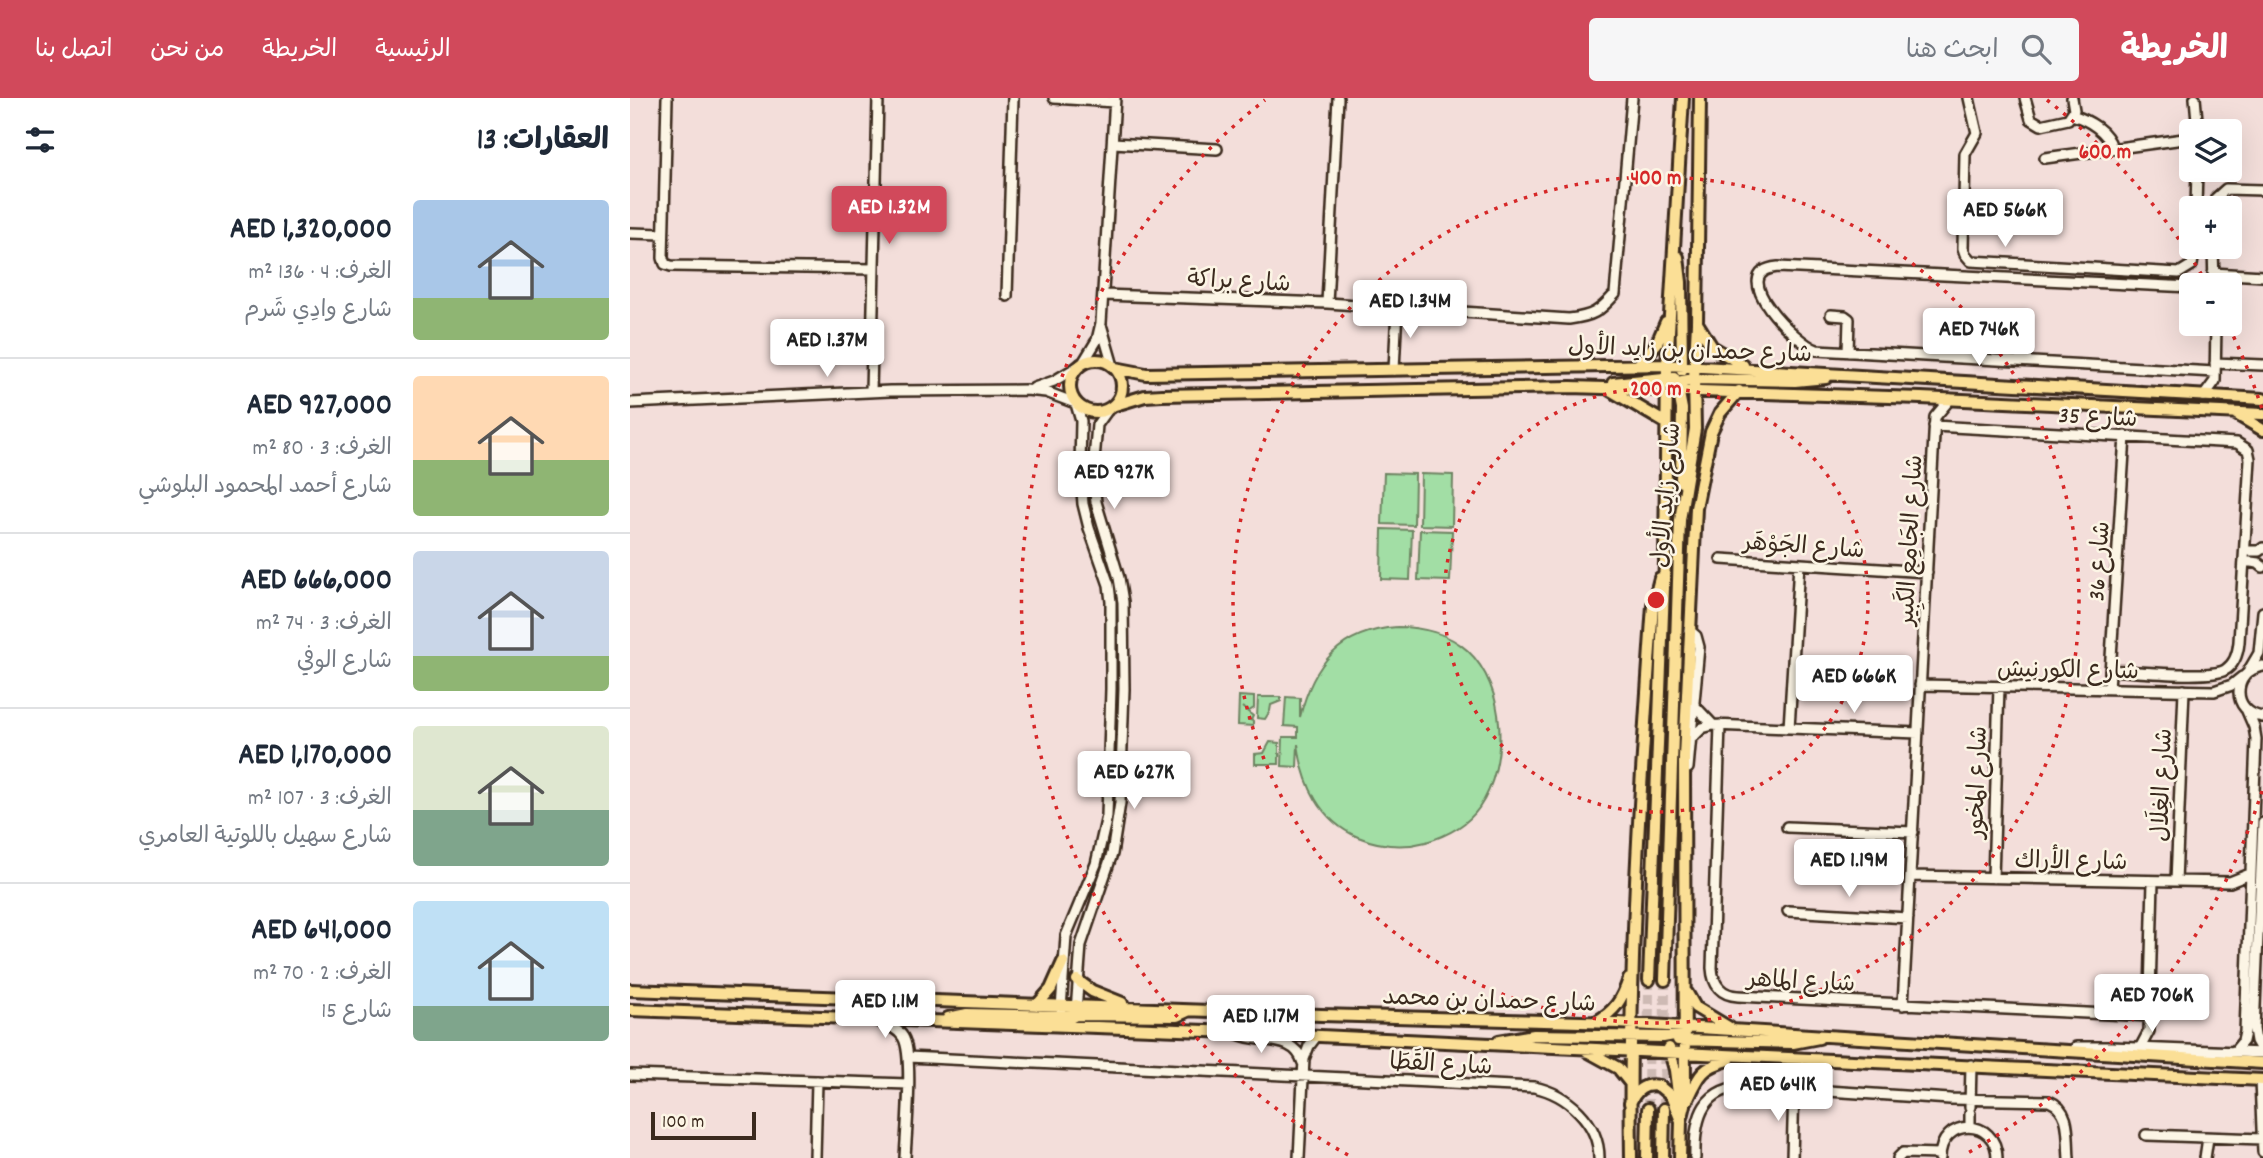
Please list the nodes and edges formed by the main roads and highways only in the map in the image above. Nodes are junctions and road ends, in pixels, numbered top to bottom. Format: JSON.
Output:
{"nodes":[{"id":1,"x":1683,"y":98,"type":"edge"},
{"id":2,"x":1700,"y":98,"type":"edge"},
{"id":3,"x":1674,"y":241,"type":"junction"},
{"id":4,"x":1670,"y":313,"type":"junction"},
{"id":5,"x":1697,"y":323,"type":"junction"},
{"id":6,"x":1639,"y":365,"type":"junction"},
{"id":7,"x":1667,"y":365,"type":"junction"},
{"id":8,"x":1695,"y":366,"type":"junction"},
{"id":9,"x":1114,"y":367,"type":"junction"},
{"id":10,"x":1752,"y":368,"type":"junction"},
{"id":11,"x":1836,"y":375,"type":"junction"},
{"id":12,"x":1680,"y":380,"type":"junction"},
{"id":13,"x":1571,"y":387,"type":"junction"},
{"id":14,"x":1608,"y":388,"type":"junction"},
{"id":15,"x":1739,"y":391,"type":"junction"},
{"id":16,"x":2263,"y":399,"type":"edge"},
{"id":17,"x":1111,"y":408,"type":"junction"},
{"id":18,"x":2234,"y":412,"type":"junction"},
{"id":19,"x":2263,"y":414,"type":"edge"},
{"id":20,"x":1666,"y":423,"type":"junction"},
{"id":21,"x":1695,"y":429,"type":"junction"},
{"id":22,"x":2263,"y":430,"type":"edge"},
{"id":23,"x":1696,"y":508,"type":"junction"},
{"id":24,"x":1680,"y":520,"type":"junction"},
{"id":25,"x":1665,"y":561,"type":"junction"},
{"id":26,"x":1063,"y":962,"type":"road end"},
{"id":27,"x":1633,"y":966,"type":"junction"},
{"id":28,"x":1077,"y":980,"type":"road end"},
{"id":29,"x":1649,"y":980,"type":"tunnel mouth"},
{"id":30,"x":1665,"y":980,"type":"tunnel mouth"},
{"id":31,"x":1685,"y":989,"type":"junction"},
{"id":32,"x":630,"y":990,"type":"edge"},
{"id":33,"x":1037,"y":1005,"type":"junction"},
{"id":34,"x":1135,"y":1008,"type":"junction"},
{"id":35,"x":1190,"y":1009,"type":"junction"},
{"id":36,"x":630,"y":1010,"type":"edge"},
{"id":37,"x":1061,"y":1016,"type":"junction"},
{"id":38,"x":1076,"y":1016,"type":"junction"},
{"id":39,"x":1595,"y":1023,"type":"junction"},
{"id":40,"x":1632,"y":1024,"type":"junction"},
{"id":41,"x":1685,"y":1027,"type":"junction"},
{"id":42,"x":1736,"y":1030,"type":"junction"},
{"id":43,"x":1824,"y":1035,"type":"junction"},
{"id":44,"x":1631,"y":1038,"type":"junction"},
{"id":45,"x":1664,"y":1039,"type":"junction"},
{"id":46,"x":1685,"y":1040,"type":"junction"},
{"id":47,"x":1490,"y":1044,"type":"junction"},
{"id":48,"x":1581,"y":1048,"type":"junction"},
{"id":49,"x":1631,"y":1050,"type":"junction"},
{"id":50,"x":1670,"y":1052,"type":"junction"},
{"id":51,"x":1685,"y":1053,"type":"junction"},
{"id":52,"x":1738,"y":1057,"type":"junction"},
{"id":53,"x":2263,"y":1063,"type":"edge"},
{"id":54,"x":2262,"y":1080,"type":"edge"},
{"id":55,"x":1630,"y":1083,"type":"junction"},
{"id":56,"x":1630,"y":1104,"type":"junction"},
{"id":57,"x":1685,"y":1105,"type":"junction"},
{"id":58,"x":1648,"y":1109,"type":"tunnel mouth"},
{"id":59,"x":1664,"y":1109,"type":"tunnel mouth"},
{"id":60,"x":1681,"y":1121,"type":"junction"},
{"id":61,"x":1630,"y":1158,"type":"edge"},
{"id":62,"x":1647,"y":1158,"type":"edge"},
{"id":63,"x":1663,"y":1158,"type":"edge"},
{"id":64,"x":1680,"y":1158,"type":"edge"}],
"edges":[{"from":1,"to":3,"type":"main road","name":"شارع زايد الأول"},
{"from":2,"to":5,"type":"main road"},
{"from":3,"to":4,"type":"main road","name":"شارع زايد الأول"},
{"from":3,"to":12,"type":"main road"},
{"from":4,"to":6,"type":"main road"},
{"from":4,"to":7,"type":"main road","name":"شارع زايد الأول"},
{"from":5,"to":8,"type":"main road"},
{"from":5,"to":10,"type":"main road"},
{"from":6,"to":7,"type":"main road","name":"شارع حمدان بن زايد الأول"},
{"from":6,"to":9,"type":"main road","name":"شارع حمدان بن زايد الأول"},
{"from":7,"to":12,"type":"main road","name":"شارع زايد الأول"},
{"from":8,"to":10,"type":"main road","name":"شارع حمدان بن زايد الأول"},
{"from":8,"to":12,"type":"main road","name":"شارع حمدان بن زايد الأول"},
{"from":9,"to":17,"type":"main road"},
{"from":9,"to":17,"type":"main road"},
{"from":10,"to":11,"type":"main road","name":"شارع حمدان بن زايد الأول"},
{"from":11,"to":12,"type":"main road"},
{"from":11,"to":16,"type":"main road","name":"شارع حمدان بن زايد الأول"},
{"from":12,"to":13,"type":"main road"},
{"from":12,"to":14,"type":"main road","name":"شارع حمدان بن زايد الأول"},
{"from":12,"to":15,"type":"main road","name":"شارع حمدان بن زايد الأول"},
{"from":12,"to":20,"type":"main road","name":"شارع زايد الأول"},
{"from":12,"to":21,"type":"main road","name":"شارع زايد الأول"},
{"from":12,"to":24,"type":"main road"},
{"from":13,"to":14,"type":"main road","name":"شارع حمدان بن زايد الأول"},
{"from":13,"to":17,"type":"main road","name":"شارع حمدان بن زايد الأول"},
{"from":14,"to":20,"type":"main road"},
{"from":15,"to":18,"type":"main road","name":"شارع حمدان بن زايد الأول"},
{"from":15,"to":23,"type":"main road"},
{"from":18,"to":19,"type":"main road","name":"شارع حمدان بن زايد الأول"},
{"from":18,"to":22,"type":"main road"},
{"from":20,"to":25,"type":"main road","name":"شارع زايد الأول"},
{"from":21,"to":23,"type":"main road"},
{"from":21,"to":24,"type":"main road","name":"شارع زايد الأول"},
{"from":23,"to":31,"type":"main road"},
{"from":24,"to":30,"type":"main road","name":"شارع زايد الأول"},
{"from":25,"to":27,"type":"main road"},
{"from":25,"to":29,"type":"main road","name":"شارع زايد الأول"},
{"from":26,"to":33,"type":"main road"},
{"from":27,"to":39,"type":"main road"},
{"from":27,"to":40,"type":"main road"},
{"from":28,"to":34,"type":"main road"},
{"from":31,"to":41,"type":"main road"},
{"from":31,"to":42,"type":"main road"},
{"from":32,"to":33,"type":"main road","name":"شارع حمدان بن محمد"},
{"from":33,"to":37,"type":"main road","name":"شارع حمدان بن محمد"},
{"from":34,"to":35,"type":"main road","name":"شارع حمدان بن محمد"},
{"from":34,"to":38,"type":"main road","name":"شارع حمدان بن محمد"},
{"from":35,"to":38,"type":"main road"},
{"from":35,"to":39,"type":"main road","name":"شارع حمدان بن محمد"},
{"from":36,"to":37,"type":"main road","name":"شارع حمدان بن محمد"},
{"from":37,"to":38,"type":"main road","name":"شارع حمدان بن محمد"},
{"from":37,"to":38,"type":"main road","name":"شارع حمدان بن محمد"},
{"from":38,"to":47,"type":"main road","name":"شارع حمدان بن محمد"},
{"from":39,"to":40,"type":"main road","name":"شارع حمدان بن محمد"},
{"from":40,"to":41,"type":"main road","name":"شارع حمدان بن محمد"},
{"from":40,"to":44,"type":"main road"},
{"from":40,"to":45,"type":"main road"},
{"from":41,"to":42,"type":"main road","name":"شارع حمدان بن محمد"},
{"from":41,"to":45,"type":"main road"},
{"from":41,"to":46,"type":"main road"},
{"from":42,"to":43,"type":"main road","name":"شارع حمدان بن محمد"},
{"from":43,"to":46,"type":"main road"},
{"from":43,"to":53,"type":"main road","name":"شارع حمدان بن محمد"},
{"from":44,"to":45,"type":"main road"},
{"from":44,"to":47,"type":"main road"},
{"from":44,"to":49,"type":"main road"},
{"from":45,"to":46,"type":"main road"},
{"from":45,"to":49,"type":"main road"},
{"from":45,"to":50,"type":"main road"},
{"from":46,"to":51,"type":"main road"},
{"from":47,"to":48,"type":"main road","name":"شارع حمدان بن محمد"},
{"from":48,"to":49,"type":"main road","name":"شارع حمدان بن محمد"},
{"from":48,"to":55,"type":"main road"},
{"from":49,"to":50,"type":"main road","name":"شارع حمدان بن محمد"},
{"from":49,"to":55,"type":"main road"},
{"from":50,"to":51,"type":"main road","name":"شارع حمدان بن محمد"},
{"from":50,"to":60,"type":"main road"},
{"from":51,"to":52,"type":"main road","name":"شارع حمدان بن محمد"},
{"from":51,"to":57,"type":"main road"},
{"from":52,"to":54,"type":"main road","name":"شارع حمدان بن محمد"},
{"from":52,"to":57,"type":"main road"},
{"from":55,"to":56,"type":"main road"},
{"from":56,"to":60,"type":"main road"},
{"from":56,"to":61,"type":"main road"},
{"from":57,"to":60,"type":"main road"},
{"from":58,"to":62,"type":"main road"},
{"from":59,"to":63,"type":"main road"},
{"from":60,"to":64,"type":"main road"}]}
